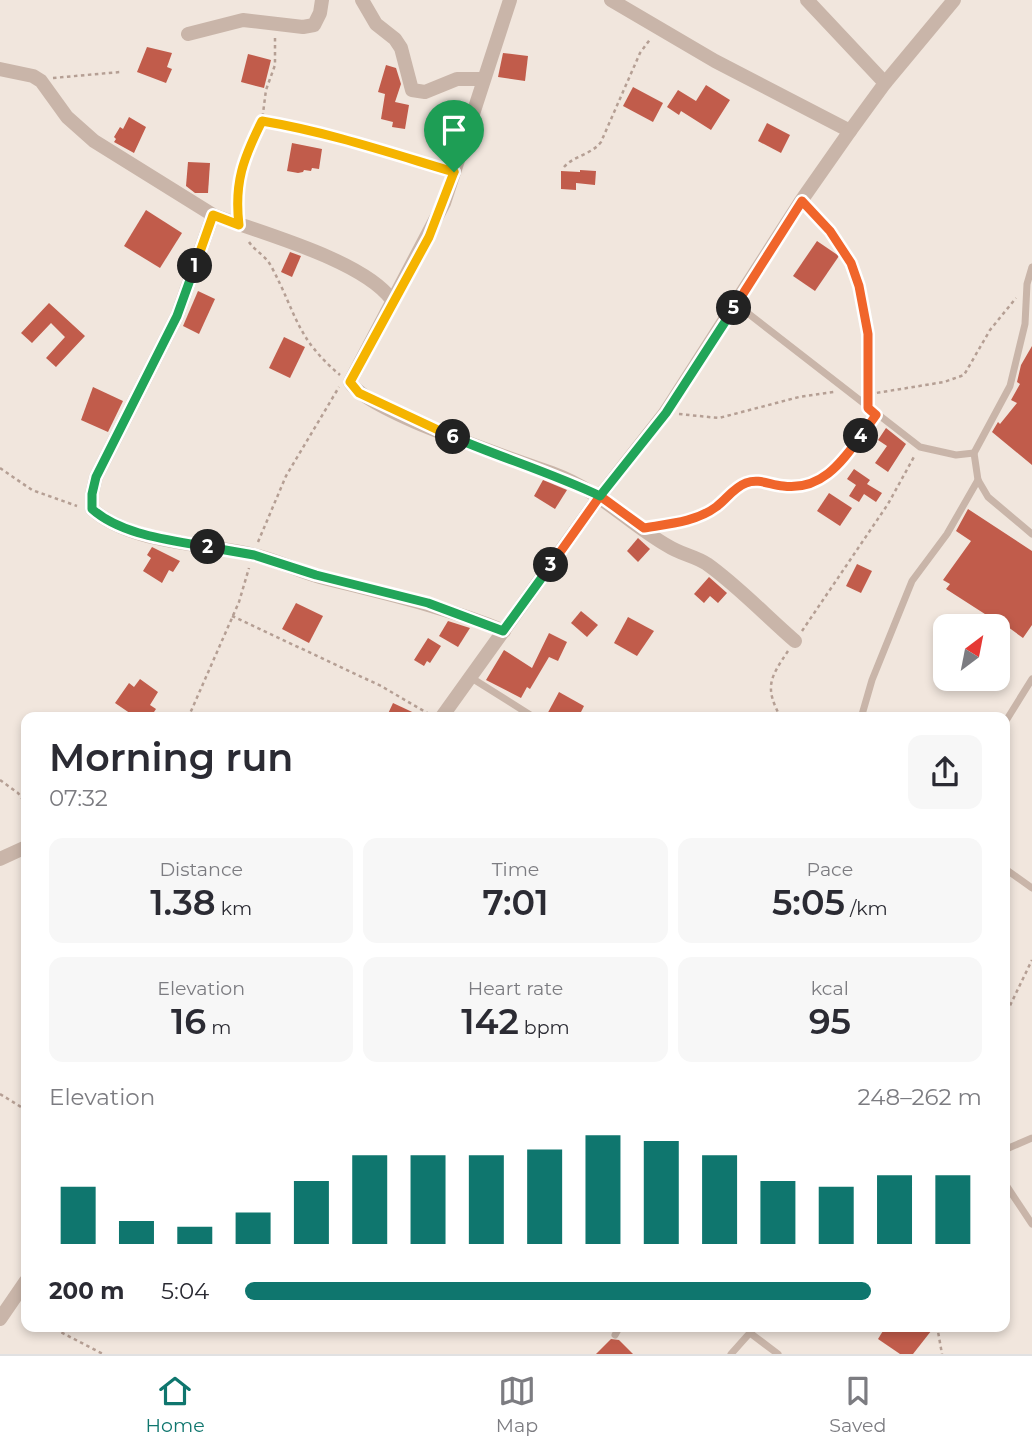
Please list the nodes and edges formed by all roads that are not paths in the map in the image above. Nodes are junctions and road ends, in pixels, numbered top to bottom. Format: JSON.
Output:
{"nodes":[{"id":1,"x":322,"y":0,"type":"edge"},
{"id":2,"x":362,"y":0,"type":"edge"},
{"id":3,"x":510,"y":0,"type":"edge"},
{"id":4,"x":611,"y":0,"type":"edge"},
{"id":5,"x":807,"y":0,"type":"edge"},
{"id":6,"x":954,"y":0,"type":"edge"},
{"id":7,"x":188,"y":34,"type":"dead end"},
{"id":8,"x":0,"y":69,"type":"edge"},
{"id":9,"x":483,"y":79,"type":"junction"},
{"id":10,"x":885,"y":83,"type":"junction"},
{"id":11,"x":850,"y":131,"type":"junction"},
{"id":12,"x":213,"y":215,"type":"junction"},
{"id":13,"x":1032,"y":267,"type":"edge"},
{"id":14,"x":393,"y":300,"type":"junction"},
{"id":15,"x":736,"y":304,"type":"junction"},
{"id":16,"x":974,"y":453,"type":"junction"},
{"id":17,"x":978,"y":480,"type":"junction"},
{"id":18,"x":600,"y":496,"type":"junction"},
{"id":19,"x":1032,"y":534,"type":"edge"},
{"id":20,"x":503,"y":631,"type":"junction"},
{"id":21,"x":795,"y":641,"type":"road end"},
{"id":22,"x":469,"y":676,"type":"junction"},
{"id":23,"x":1032,"y":679,"type":"edge"},
{"id":24,"x":445,"y":712,"type":"edge"},
{"id":25,"x":526,"y":712,"type":"edge"},
{"id":26,"x":863,"y":712,"type":"edge"},
{"id":27,"x":1010,"y":714,"type":"edge"},
{"id":28,"x":21,"y":849,"type":"edge"},
{"id":29,"x":0,"y":859,"type":"edge"},
{"id":30,"x":1010,"y":872,"type":"edge"},
{"id":31,"x":1032,"y":888,"type":"edge"},
{"id":32,"x":1032,"y":1138,"type":"edge"},
{"id":33,"x":1010,"y":1147,"type":"edge"},
{"id":34,"x":1010,"y":1191,"type":"edge"},
{"id":35,"x":1032,"y":1224,"type":"edge"},
{"id":36,"x":21,"y":1289,"type":"edge"},
{"id":37,"x":0,"y":1319,"type":"edge"},
{"id":38,"x":617,"y":1332,"type":"edge"},
{"id":39,"x":750,"y":1333,"type":"joint"},
{"id":40,"x":615,"y":1335,"type":"dead end"},
{"id":41,"x":731,"y":1354,"type":"edge"},
{"id":42,"x":778,"y":1354,"type":"edge"}],
"edges":[{"from":1,"to":7,"type":"street"},
{"from":2,"to":9,"type":"street"},
{"from":3,"to":9,"type":"street"},
{"from":4,"to":11,"type":"street"},
{"from":5,"to":10,"type":"street"},
{"from":6,"to":10,"type":"street"},
{"from":8,"to":12,"type":"street"},
{"from":9,"to":14,"type":"street"},
{"from":10,"to":11,"type":"street"},
{"from":11,"to":15,"type":"street"},
{"from":12,"to":14,"type":"street"},
{"from":12,"to":20,"type":"street"},
{"from":13,"to":16,"type":"lane"},
{"from":14,"to":18,"type":"street"},
{"from":15,"to":16,"type":"lane"},
{"from":15,"to":18,"type":"street"},
{"from":16,"to":17,"type":"lane"},
{"from":17,"to":19,"type":"lane"},
{"from":17,"to":26,"type":"lane"},
{"from":18,"to":20,"type":"street"},
{"from":18,"to":21,"type":"street"},
{"from":20,"to":22,"type":"street"},
{"from":22,"to":24,"type":"street"},
{"from":22,"to":25,"type":"lane"},
{"from":23,"to":27,"type":"lane"},
{"from":28,"to":29,"type":"street"},
{"from":30,"to":31,"type":"lane"},
{"from":32,"to":33,"type":"lane"},
{"from":34,"to":35,"type":"lane"},
{"from":36,"to":37,"type":"street"},
{"from":38,"to":40,"type":"lane"},
{"from":39,"to":41,"type":"lane"},
{"from":39,"to":42,"type":"lane"}]}
